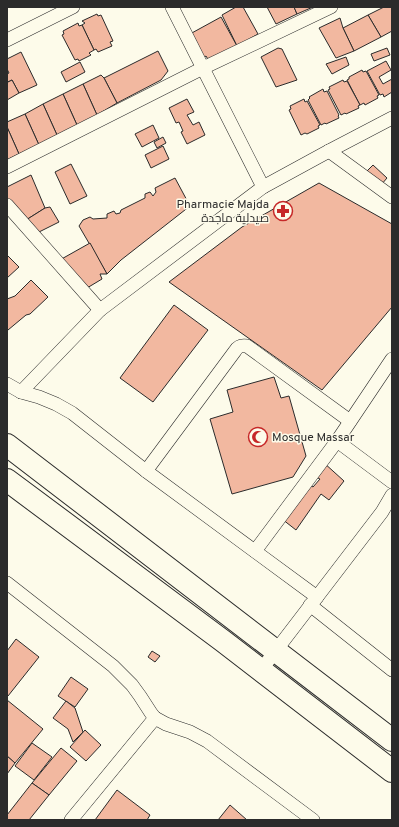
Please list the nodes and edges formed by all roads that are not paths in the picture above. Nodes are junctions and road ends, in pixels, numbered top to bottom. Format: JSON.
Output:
{"nodes":[{"id":1,"x":73,"y":7,"type":"edge"},
{"id":2,"x":172,"y":7,"type":"edge"},
{"id":3,"x":330,"y":7,"type":"edge"},
{"id":4,"x":7,"y":40,"type":"edge"},
{"id":5,"x":203,"y":68,"type":"junction"},
{"id":6,"x":392,"y":118,"type":"edge"},
{"id":7,"x":329,"y":150,"type":"junction"},
{"id":8,"x":7,"y":167,"type":"edge"},
{"id":9,"x":263,"y":187,"type":"junction"},
{"id":10,"x":392,"y":197,"type":"edge"},
{"id":11,"x":7,"y":205,"type":"edge"},
{"id":12,"x":100,"y":310,"type":"junction"},
{"id":13,"x":392,"y":359,"type":"edge"},
{"id":14,"x":7,"y":384,"type":"edge"},
{"id":15,"x":21,"y":392,"type":"junction"},
{"id":16,"x":350,"y":421,"type":"junction"},
{"id":17,"x":337,"y":441,"type":"junction"},
{"id":18,"x":7,"y":444,"type":"edge"},
{"id":19,"x":146,"y":471,"type":"junction"},
{"id":20,"x":7,"y":480,"type":"edge"},
{"id":21,"x":392,"y":482,"type":"edge"},
{"id":22,"x":392,"y":495,"type":"edge"},
{"id":23,"x":255,"y":551,"type":"junction"},
{"id":24,"x":7,"y":583,"type":"edge"},
{"id":25,"x":314,"y":601,"type":"junction"},
{"id":26,"x":276,"y":651,"type":"junction"},
{"id":27,"x":261,"y":670,"type":"junction"},
{"id":28,"x":392,"y":670,"type":"edge"},
{"id":29,"x":155,"y":718,"type":"junction"},
{"id":30,"x":392,"y":740,"type":"edge"},
{"id":31,"x":392,"y":771,"type":"edge"},
{"id":32,"x":71,"y":820,"type":"edge"},
{"id":33,"x":313,"y":820,"type":"edge"}],
"edges":[{"from":1,"to":4,"type":"street"},
{"from":2,"to":5,"type":"street"},
{"from":3,"to":5,"type":"street"},
{"from":5,"to":8,"type":"street"},
{"from":5,"to":9,"type":"street"},
{"from":6,"to":7,"type":"street"},
{"from":7,"to":9,"type":"street"},
{"from":7,"to":10,"type":"street"},
{"from":9,"to":12,"type":"street"},
{"from":11,"to":12,"type":"street"},
{"from":12,"to":15,"type":"street"},
{"from":13,"to":16,"type":"street"},
{"from":14,"to":15,"type":"street"},
{"from":15,"to":19,"type":"street"},
{"from":16,"to":17,"type":"street"},
{"from":16,"to":19,"type":"street"},
{"from":17,"to":21,"type":"street"},
{"from":17,"to":23,"type":"street"},
{"from":18,"to":26,"type":"highway"},
{"from":19,"to":23,"type":"street"},
{"from":20,"to":27,"type":"highway"},
{"from":22,"to":25,"type":"street"},
{"from":23,"to":25,"type":"street"},
{"from":24,"to":29,"type":"street"},
{"from":25,"to":26,"type":"street"},
{"from":25,"to":28,"type":"street"},
{"from":26,"to":27,"type":"street"},
{"from":26,"to":30,"type":"highway"},
{"from":27,"to":31,"type":"highway"},
{"from":29,"to":32,"type":"street"},
{"from":29,"to":33,"type":"street"}]}
